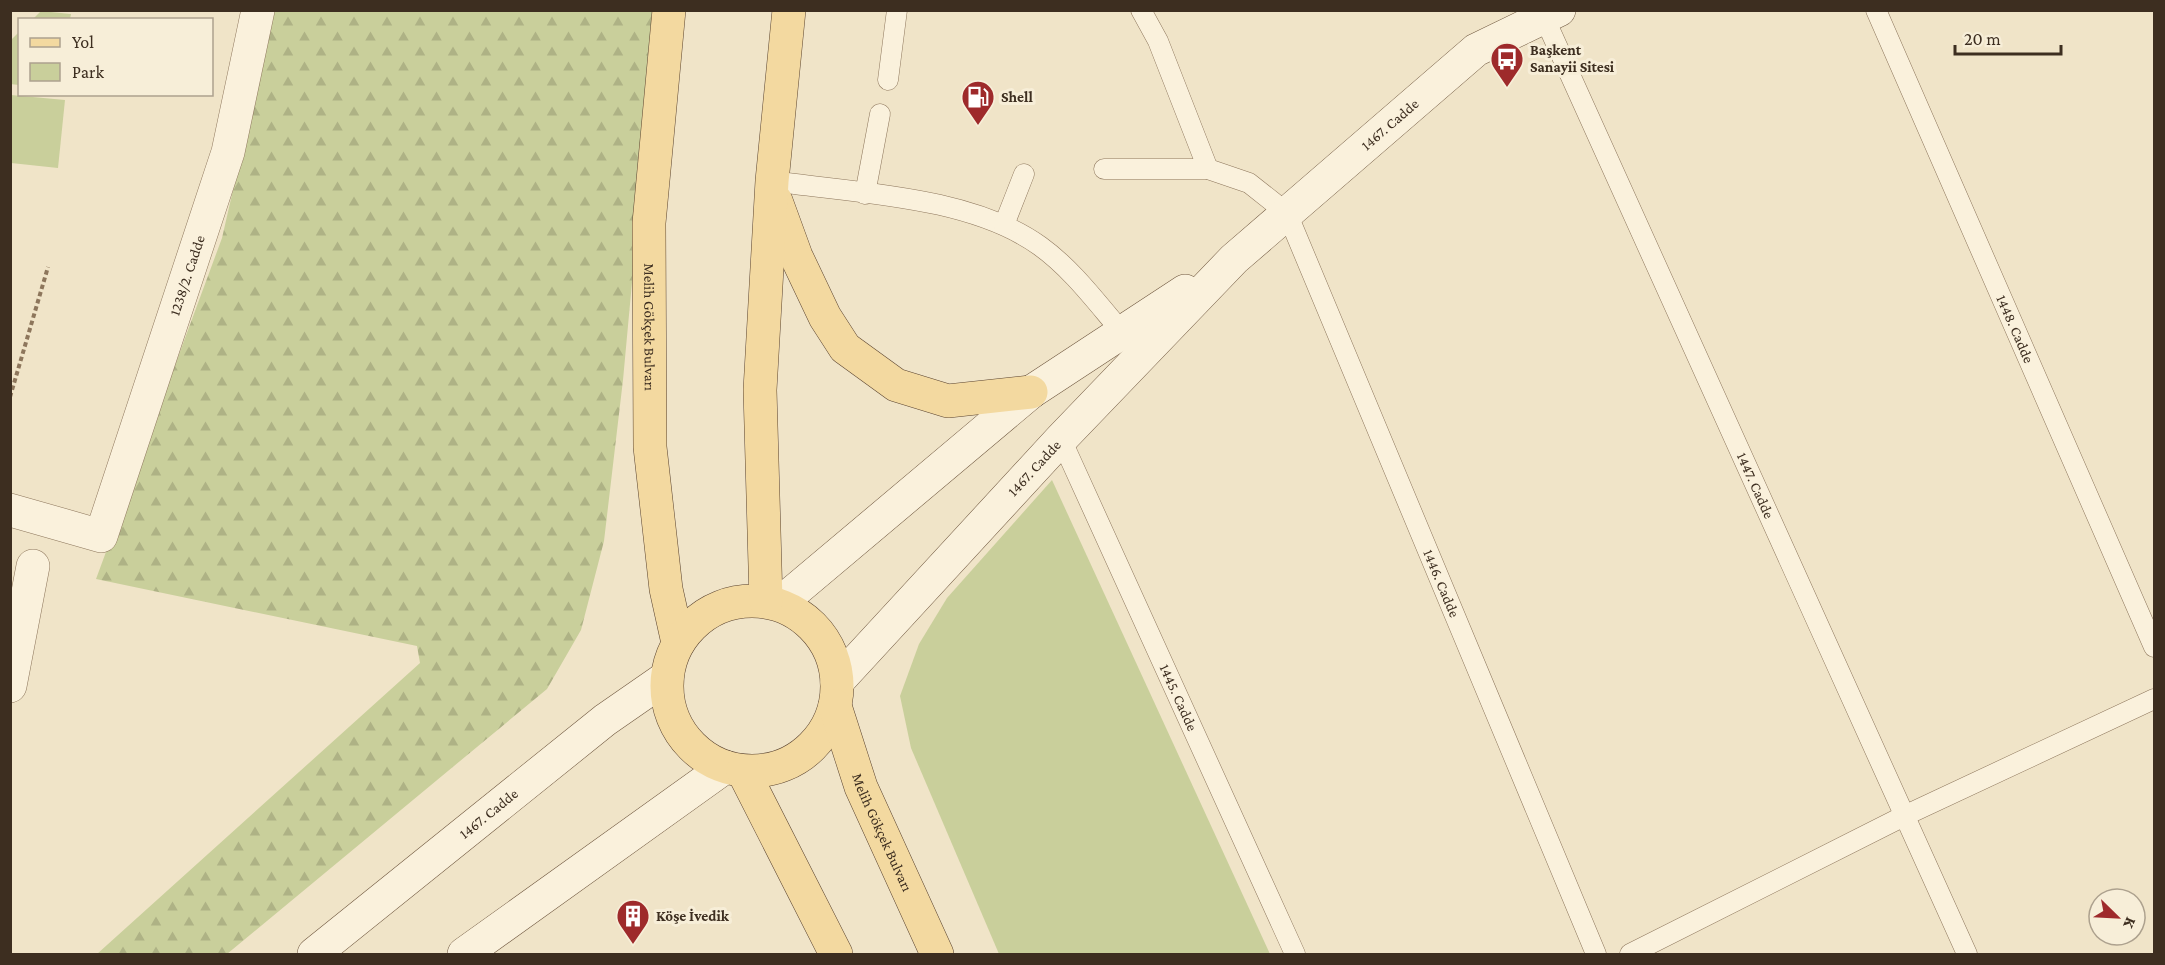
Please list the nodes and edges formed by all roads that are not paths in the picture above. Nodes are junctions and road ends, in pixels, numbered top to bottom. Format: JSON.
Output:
{"nodes":[{"id":1,"x":258,"y":10,"type":"edge"},
{"id":2,"x":669,"y":10,"type":"edge"},
{"id":3,"x":789,"y":10,"type":"edge"},
{"id":4,"x":897,"y":10,"type":"edge"},
{"id":5,"x":1141,"y":10,"type":"edge"},
{"id":6,"x":1876,"y":10,"type":"edge"},
{"id":7,"x":1551,"y":14,"type":"edge"},
{"id":8,"x":888,"y":80,"type":"dead end"},
{"id":9,"x":880,"y":114,"type":"dead end"},
{"id":10,"x":1104,"y":169,"type":"dead end"},
{"id":11,"x":1208,"y":169,"type":"junction"},
{"id":12,"x":1024,"y":174,"type":"dead end"},
{"id":13,"x":772,"y":186,"type":"junction"},
{"id":14,"x":865,"y":194,"type":"junction"},
{"id":15,"x":1287,"y":213,"type":"junction"},
{"id":16,"x":1004,"y":225,"type":"junction"},
{"id":17,"x":1234,"y":259,"type":"junction"},
{"id":18,"x":1122,"y":332,"type":"junction"},
{"id":19,"x":1031,"y":392,"type":"junction"},
{"id":20,"x":1061,"y":439,"type":"junction"},
{"id":21,"x":10,"y":510,"type":"edge"},
{"id":22,"x":33,"y":566,"type":"dead end"},
{"id":23,"x":772,"y":603,"type":"junction"},
{"id":24,"x":678,"y":642,"type":"junction"},
{"id":25,"x":2154,"y":647,"type":"edge"},
{"id":26,"x":667,"y":677,"type":"junction"},
{"id":27,"x":10,"y":686,"type":"edge"},
{"id":28,"x":836,"y":694,"type":"junction"},
{"id":29,"x":2154,"y":699,"type":"edge"},
{"id":30,"x":734,"y":770,"type":"junction"},
{"id":31,"x":1904,"y":816,"type":"junction"},
{"id":32,"x":314,"y":954,"type":"edge"},
{"id":33,"x":464,"y":954,"type":"edge"},
{"id":34,"x":836,"y":954,"type":"edge"},
{"id":35,"x":937,"y":954,"type":"edge"},
{"id":36,"x":1295,"y":954,"type":"edge"},
{"id":37,"x":1596,"y":954,"type":"edge"},
{"id":38,"x":1630,"y":954,"type":"edge"},
{"id":39,"x":1967,"y":954,"type":"edge"}],
"edges":[{"from":1,"to":21,"type":"street","name":"1238/2. Cadde"},
{"from":2,"to":24,"type":"main road","name":"Melih Gökçek Bulvarı"},
{"from":3,"to":13,"type":"main road"},
{"from":4,"to":8,"type":"lane"},
{"from":5,"to":11,"type":"lane"},
{"from":6,"to":25,"type":"lane","name":"1448. Cadde"},
{"from":7,"to":15,"type":"street","name":"1467. Cadde"},
{"from":7,"to":31,"type":"lane","name":"1447. Cadde"},
{"from":9,"to":14,"type":"lane"},
{"from":10,"to":11,"type":"lane"},
{"from":11,"to":15,"type":"lane"},
{"from":12,"to":16,"type":"lane"},
{"from":13,"to":14,"type":"lane"},
{"from":13,"to":19,"type":"main road"},
{"from":13,"to":23,"type":"main road"},
{"from":14,"to":16,"type":"lane"},
{"from":15,"to":17,"type":"street","name":"1467. Cadde"},
{"from":15,"to":37,"type":"lane","name":"1446. Cadde"},
{"from":16,"to":18,"type":"lane"},
{"from":17,"to":18,"type":"street","name":"1467. Cadde"},
{"from":17,"to":20,"type":"street","name":"1467. Cadde"},
{"from":18,"to":19,"type":"street","name":"1467. Cadde"},
{"from":19,"to":23,"type":"street","name":"1467. Cadde"},
{"from":20,"to":28,"type":"street","name":"1467. Cadde"},
{"from":20,"to":36,"type":"lane","name":"1445. Cadde"},
{"from":22,"to":27,"type":"street"},
{"from":23,"to":24,"type":"main road"},
{"from":23,"to":28,"type":"main road"},
{"from":24,"to":26,"type":"main road"},
{"from":26,"to":30,"type":"main road"},
{"from":26,"to":32,"type":"street","name":"1467. Cadde"},
{"from":28,"to":30,"type":"main road","name":"1467. Cadde"},
{"from":28,"to":35,"type":"main road","name":"Melih Gökçek Bulvarı"},
{"from":29,"to":31,"type":"lane"},
{"from":30,"to":33,"type":"street","name":"1467. Cadde"},
{"from":30,"to":34,"type":"main road"},
{"from":31,"to":38,"type":"lane"},
{"from":31,"to":39,"type":"lane","name":"1447. Cadde"}]}
